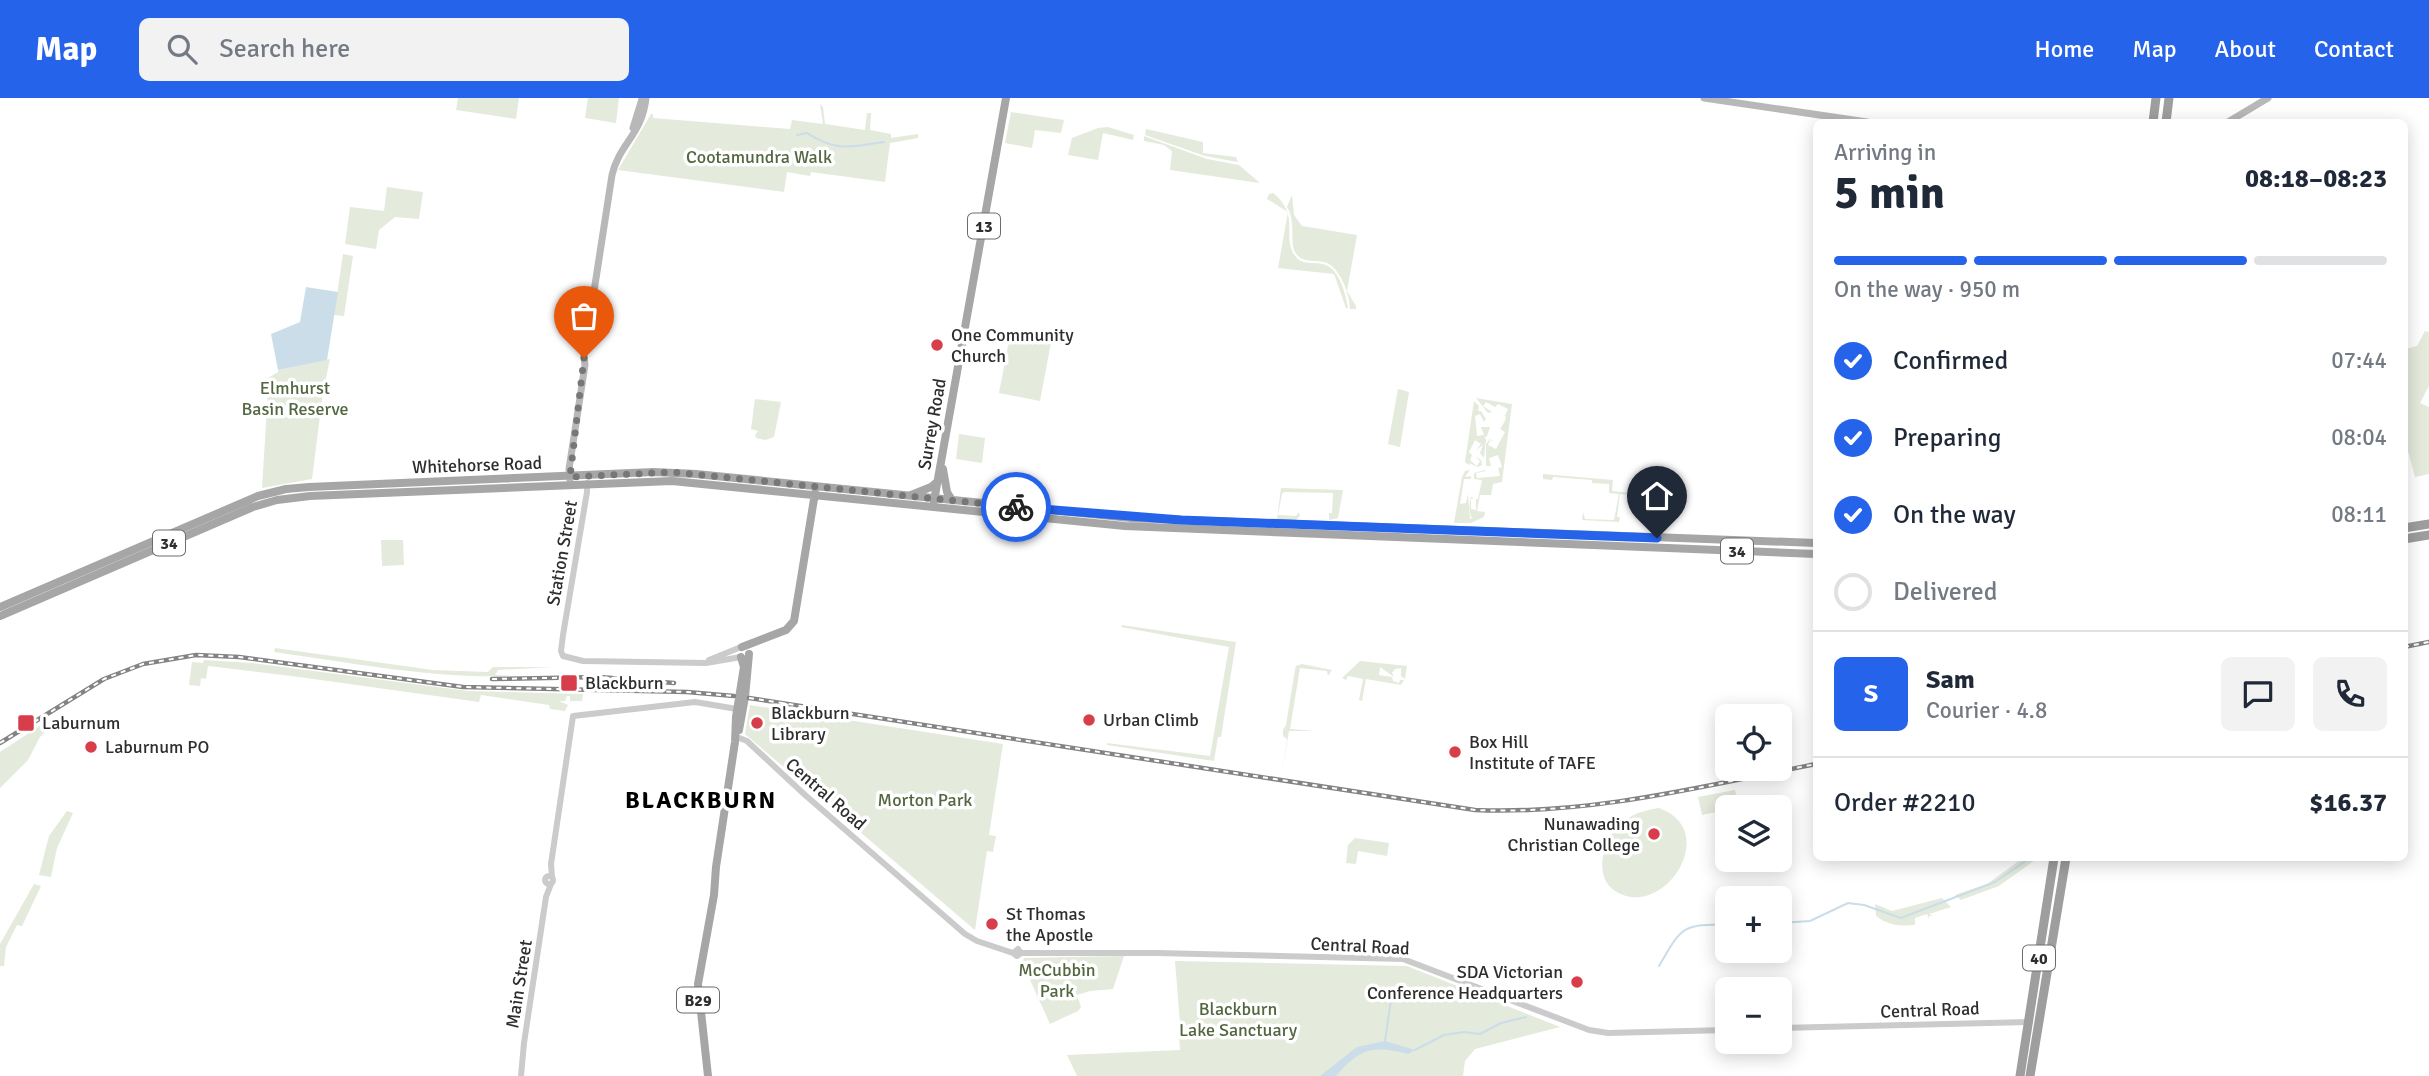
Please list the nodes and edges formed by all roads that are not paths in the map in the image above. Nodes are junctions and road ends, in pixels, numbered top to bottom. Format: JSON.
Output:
{"nodes":[{"id":1,"x":644,"y":98,"type":"edge"},
{"id":2,"x":1006,"y":98,"type":"edge"},
{"id":3,"x":1704,"y":98,"type":"edge"},
{"id":4,"x":2156,"y":98,"type":"edge"},
{"id":5,"x":2169,"y":98,"type":"edge"},
{"id":6,"x":2268,"y":98,"type":"edge"},
{"id":7,"x":1847,"y":119,"type":"edge"},
{"id":8,"x":2153,"y":119,"type":"edge"},
{"id":9,"x":2166,"y":119,"type":"edge"},
{"id":10,"x":2233,"y":119,"type":"edge"},
{"id":11,"x":942,"y":459,"type":"junction"},
{"id":12,"x":586,"y":480,"type":"junction"},
{"id":13,"x":570,"y":481,"type":"junction"},
{"id":14,"x":937,"y":482,"type":"junction"},
{"id":15,"x":815,"y":491,"type":"junction"},
{"id":16,"x":909,"y":496,"type":"junction"},
{"id":17,"x":952,"y":500,"type":"junction"},
{"id":18,"x":934,"y":503,"type":"junction"},
{"id":19,"x":1030,"y":509,"type":"junction"},
{"id":20,"x":1063,"y":516,"type":"junction"},
{"id":21,"x":1036,"y":518,"type":"junction"},
{"id":22,"x":2429,"y":524,"type":"edge"},
{"id":23,"x":2408,"y":527,"type":"edge"},
{"id":24,"x":1517,"y":532,"type":"junction"},
{"id":25,"x":2429,"y":535,"type":"edge"},
{"id":26,"x":2408,"y":538,"type":"edge"},
{"id":27,"x":1523,"y":542,"type":"junction"},
{"id":28,"x":1813,"y":543,"type":"edge"},
{"id":29,"x":1813,"y":554,"type":"edge"},
{"id":30,"x":3,"y":610,"type":"edge"},
{"id":31,"x":744,"y":652,"type":"junction"},
{"id":32,"x":740,"y":709,"type":"junction"},
{"id":33,"x":735,"y":739,"type":"junction"},
{"id":34,"x":2054,"y":861,"type":"edge"},
{"id":35,"x":2066,"y":861,"type":"edge"},
{"id":36,"x":2028,"y":1022,"type":"junction"},
{"id":37,"x":2039,"y":1023,"type":"junction"},
{"id":38,"x":1792,"y":1028,"type":"edge"},
{"id":39,"x":1715,"y":1030,"type":"edge"},
{"id":40,"x":521,"y":1076,"type":"edge"},
{"id":41,"x":708,"y":1076,"type":"edge"},
{"id":42,"x":2020,"y":1076,"type":"edge"},
{"id":43,"x":2030,"y":1076,"type":"edge"}],
"edges":[{"from":1,"to":13,"type":"main road"},
{"from":2,"to":11,"type":"main road","name":"Surrey Road","number":"13"},
{"from":3,"to":7,"type":"main road"},
{"from":4,"to":8,"type":"highway"},
{"from":5,"to":9,"type":"highway"},
{"from":6,"to":10,"type":"main road"},
{"from":11,"to":14,"type":"main road","name":"Surrey Road","number":"13"},
{"from":11,"to":17,"type":"main road"},
{"from":12,"to":13,"type":"main road","name":"Whitehorse Road","number":"34"},
{"from":12,"to":15,"type":"main road","name":"Whitehorse Road","number":"34"},
{"from":12,"to":31,"type":"street","name":"Station Street"},
{"from":13,"to":30,"type":"main road","name":"Whitehorse Road","number":"34"},
{"from":14,"to":16,"type":"main road"},
{"from":14,"to":18,"type":"main road","name":"Surrey Road","number":"13"},
{"from":15,"to":16,"type":"main road","name":"Whitehorse Road","number":"34"},
{"from":15,"to":18,"type":"main road","name":"Whitehorse Road","number":"34"},
{"from":15,"to":31,"type":"main road"},
{"from":16,"to":18,"type":"main road","name":"Whitehorse Road","number":"34"},
{"from":17,"to":18,"type":"main road","name":"Whitehorse Road","number":"34"},
{"from":17,"to":19,"type":"main road","name":"Whitehorse Road","number":"34"},
{"from":18,"to":21,"type":"main road","name":"Whitehorse Road","number":"34"},
{"from":19,"to":20,"type":"main road","name":"Whitehorse Road","number":"34"},
{"from":19,"to":21,"type":"main road"},
{"from":20,"to":21,"type":"main road","name":"Whitehorse Road","number":"34"},
{"from":20,"to":24,"type":"main road","name":"Whitehorse Road","number":"34"},
{"from":20,"to":27,"type":"main road","name":"Whitehorse Road","number":"34"},
{"from":22,"to":23,"type":"highway"},
{"from":24,"to":27,"type":"main road"},
{"from":24,"to":28,"type":"main road","name":"Whitehorse Road","number":"34"},
{"from":25,"to":26,"type":"highway"},
{"from":27,"to":29,"type":"main road","name":"Whitehorse Road","number":"34"},
{"from":31,"to":32,"type":"main road","number":"B29"},
{"from":32,"to":33,"type":"main road","number":"B29"},
{"from":32,"to":40,"type":"street","name":"Main Street"},
{"from":33,"to":39,"type":"street","name":"Central Road"},
{"from":33,"to":41,"type":"main road","number":"B29"},
{"from":34,"to":36,"type":"highway","number":"40"},
{"from":35,"to":37,"type":"highway","number":"40"},
{"from":36,"to":37,"type":"street","name":"Central Road"},
{"from":36,"to":38,"type":"street","name":"Central Road"},
{"from":36,"to":42,"type":"highway","number":"40"},
{"from":37,"to":43,"type":"highway","number":"40"}]}
